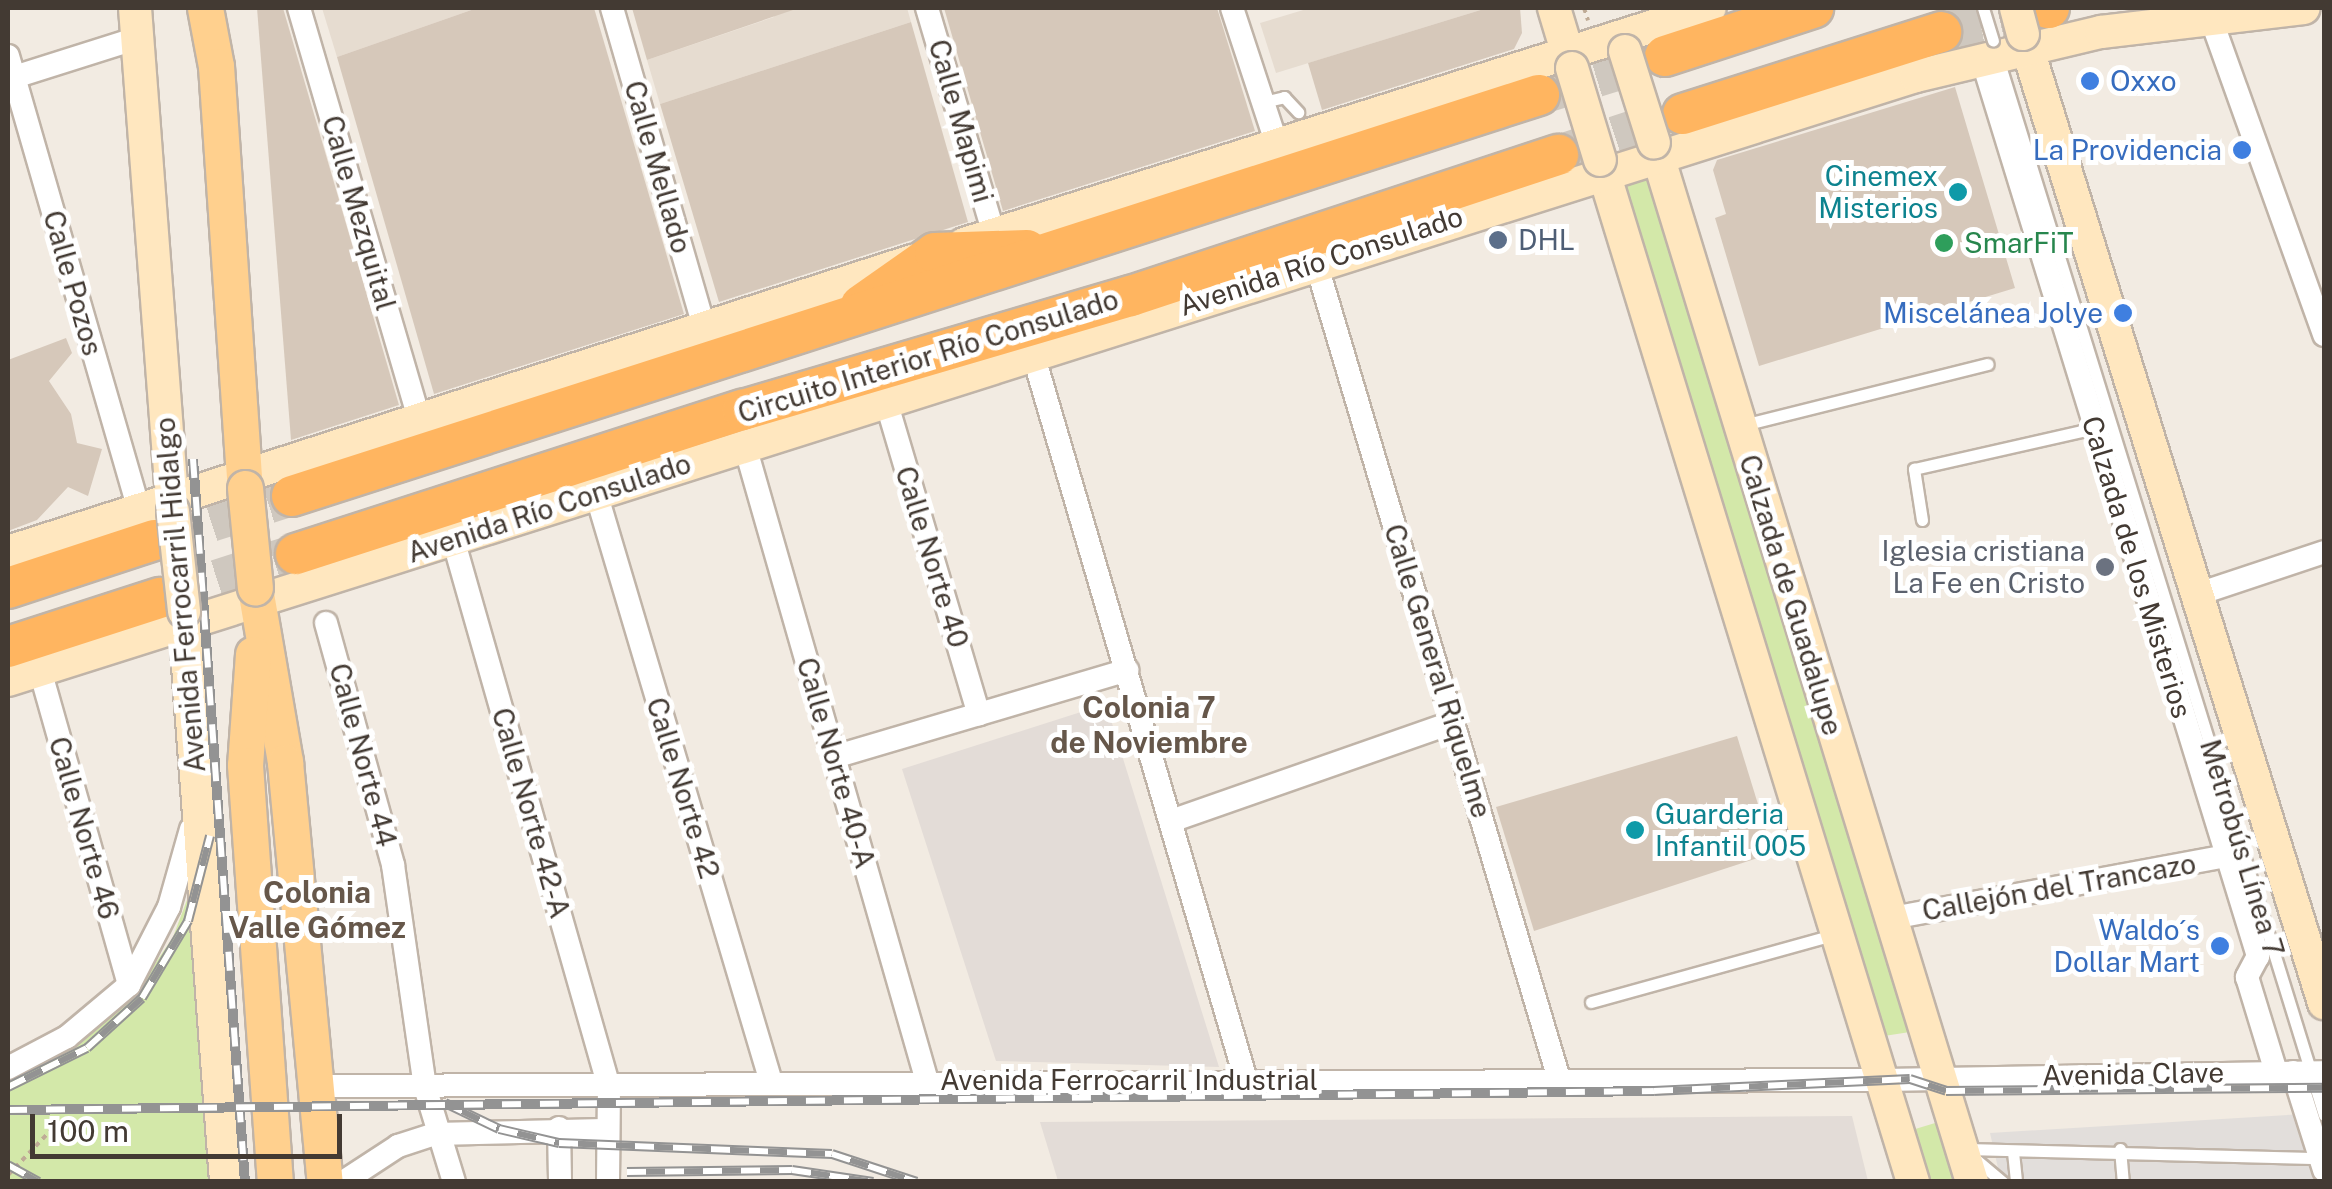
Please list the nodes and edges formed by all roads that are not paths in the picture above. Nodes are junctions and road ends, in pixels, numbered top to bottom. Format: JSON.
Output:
{"nodes":[{"id":1,"x":205,"y":8,"type":"edge"},
{"id":2,"x":219,"y":8,"type":"edge"},
{"id":3,"x":300,"y":8,"type":"edge"},
{"id":4,"x":612,"y":8,"type":"edge"},
{"id":5,"x":927,"y":8,"type":"edge"},
{"id":6,"x":1232,"y":8,"type":"edge"},
{"id":7,"x":1554,"y":8,"type":"edge"},
{"id":8,"x":1710,"y":8,"type":"edge"},
{"id":9,"x":1813,"y":8,"type":"edge"},
{"id":10,"x":1982,"y":8,"type":"edge"},
{"id":11,"x":2304,"y":8,"type":"edge"},
{"id":12,"x":2210,"y":16,"type":"junction"},
{"id":13,"x":137,"y":23,"type":"edge"},
{"id":14,"x":1941,"y":32,"type":"tunnel mouth"},
{"id":15,"x":2017,"y":33,"type":"edge"},
{"id":16,"x":1631,"y":37,"type":"edge"},
{"id":17,"x":1569,"y":60,"type":"junction"},
{"id":18,"x":216,"y":66,"type":"junction"},
{"id":19,"x":10,"y":71,"type":"edge"},
{"id":20,"x":1539,"y":94,"type":"tunnel mouth"},
{"id":21,"x":1263,"y":102,"type":"junction"},
{"id":22,"x":1298,"y":112,"type":"dead end"},
{"id":23,"x":1683,"y":114,"type":"tunnel mouth"},
{"id":24,"x":1277,"y":145,"type":"junction"},
{"id":25,"x":1656,"y":148,"type":"junction"},
{"id":26,"x":1558,"y":155,"type":"tunnel mouth"},
{"id":27,"x":1601,"y":166,"type":"junction"},
{"id":28,"x":994,"y":234,"type":"junction"},
{"id":29,"x":1060,"y":249,"type":"junction"},
{"id":30,"x":935,"y":254,"type":"junction"},
{"id":31,"x":1316,"y":262,"type":"junction"},
{"id":32,"x":1076,"y":312,"type":"junction"},
{"id":33,"x":832,"y":326,"type":"junction"},
{"id":34,"x":704,"y":327,"type":"junction"},
{"id":35,"x":2324,"y":335,"type":"edge"},
{"id":36,"x":1033,"y":354,"type":"junction"},
{"id":37,"x":1988,"y":364,"type":"dead end"},
{"id":38,"x":972,"y":373,"type":"junction"},
{"id":39,"x":884,"y":385,"type":"junction"},
{"id":40,"x":418,"y":419,"type":"junction"},
{"id":41,"x":1739,"y":426,"type":"junction"},
{"id":42,"x":2094,"y":428,"type":"junction"},
{"id":43,"x":745,"y":446,"type":"junction"},
{"id":44,"x":244,"y":482,"type":"junction"},
{"id":45,"x":596,"y":493,"type":"junction"},
{"id":46,"x":292,"y":496,"type":"tunnel mouth"},
{"id":47,"x":160,"y":515,"type":"junction"},
{"id":48,"x":1922,"y":520,"type":"dead end"},
{"id":49,"x":453,"y":539,"type":"junction"},
{"id":50,"x":8,"y":552,"type":"edge"},
{"id":51,"x":2324,"y":552,"type":"edge"},
{"id":52,"x":296,"y":554,"type":"tunnel mouth"},
{"id":53,"x":8,"y":588,"type":"edge"},
{"id":54,"x":256,"y":595,"type":"junction"},
{"id":55,"x":2195,"y":595,"type":"junction"},
{"id":56,"x":176,"y":611,"type":"junction"},
{"id":57,"x":326,"y":622,"type":"dead end"},
{"id":58,"x":24,"y":658,"type":"edge"},
{"id":59,"x":1127,"y":670,"type":"junction"},
{"id":60,"x":8,"y":680,"type":"edge"},
{"id":61,"x":979,"y":714,"type":"junction"},
{"id":62,"x":1453,"y":722,"type":"junction"},
{"id":63,"x":834,"y":756,"type":"junction"},
{"id":64,"x":196,"y":796,"type":"junction"},
{"id":65,"x":1171,"y":821,"type":"junction"},
{"id":66,"x":2226,"y":856,"type":"junction"},
{"id":67,"x":1892,"y":918,"type":"junction"},
{"id":68,"x":1837,"y":934,"type":"junction"},
{"id":69,"x":129,"y":986,"type":"junction"},
{"id":70,"x":1591,"y":1002,"type":"dead end"},
{"id":71,"x":2324,"y":1004,"type":"edge"},
{"id":72,"x":8,"y":1068,"type":"edge"},
{"id":73,"x":2302,"y":1072,"type":"edge"},
{"id":74,"x":1942,"y":1076,"type":"junction"},
{"id":75,"x":1558,"y":1079,"type":"junction"},
{"id":76,"x":1246,"y":1080,"type":"junction"},
{"id":77,"x":1881,"y":1080,"type":"junction"},
{"id":78,"x":928,"y":1081,"type":"junction"},
{"id":79,"x":771,"y":1082,"type":"junction"},
{"id":80,"x":316,"y":1086,"type":"junction"},
{"id":81,"x":609,"y":1086,"type":"junction"},
{"id":82,"x":425,"y":1087,"type":"junction"},
{"id":83,"x":2324,"y":1116,"type":"edge"},
{"id":84,"x":559,"y":1128,"type":"junction"},
{"id":85,"x":604,"y":1130,"type":"junction"},
{"id":86,"x":436,"y":1134,"type":"junction"},
{"id":87,"x":1963,"y":1149,"type":"junction"},
{"id":88,"x":2120,"y":1150,"type":"junction"},
{"id":89,"x":2013,"y":1152,"type":"junction"},
{"id":90,"x":2322,"y":1164,"type":"edge"},
{"id":91,"x":226,"y":1182,"type":"edge"},
{"id":92,"x":275,"y":1182,"type":"edge"},
{"id":93,"x":326,"y":1182,"type":"edge"},
{"id":94,"x":343,"y":1182,"type":"edge"},
{"id":95,"x":454,"y":1182,"type":"edge"},
{"id":96,"x":560,"y":1182,"type":"edge"},
{"id":97,"x":608,"y":1182,"type":"edge"},
{"id":98,"x":1913,"y":1182,"type":"edge"},
{"id":99,"x":1972,"y":1182,"type":"edge"},
{"id":100,"x":2002,"y":1182,"type":"edge"},
{"id":101,"x":2016,"y":1182,"type":"edge"},
{"id":102,"x":2123,"y":1182,"type":"edge"}],
"edges":[{"from":1,"to":18,"type":"main road"},
{"from":2,"to":18,"type":"main road","name":"Avenida Ferrocarril Hidalgo"},
{"from":3,"to":40,"type":"street","name":"Calle Mezquital"},
{"from":4,"to":34,"type":"street","name":"Calle Mellado"},
{"from":5,"to":28,"type":"street","name":"Calle Mapimi"},
{"from":6,"to":21,"type":"street"},
{"from":7,"to":17,"type":"main road","name":"Calzada de Guadalupe"},
{"from":8,"to":16,"type":"main road"},
{"from":9,"to":16,"type":"highway"},
{"from":10,"to":15,"type":"lane","name":"Metrobús Línea 7","bridge":true},
{"from":11,"to":12,"type":"main road","name":"Avenida Río Consulado"},
{"from":12,"to":15,"type":"main road","name":"Avenida Río Consulado"},
{"from":12,"to":35,"type":"street"},
{"from":13,"to":19,"type":"street"},
{"from":13,"to":47,"type":"main road","name":"Avenida Ferrocarril Hidalgo"},
{"from":14,"to":23,"type":"highway"},
{"from":15,"to":25,"type":"main road","name":"Avenida Río Consulado"},
{"from":15,"to":42,"type":"street","name":"Calzada de los Misterios"},
{"from":15,"to":55,"type":"main road","name":"Calzada de los Misterios"},
{"from":15,"to":73,"type":"lane","name":"Metrobús Línea 7"},
{"from":16,"to":17,"type":"main road"},
{"from":16,"to":25,"type":"main road","name":"Calzada de Guadalupe","bridge":true},
{"from":17,"to":24,"type":"main road"},
{"from":17,"to":27,"type":"main road","name":"Calzada de Guadalupe","bridge":true},
{"from":18,"to":44,"type":"main road","name":"Avenida Ferrocarril Hidalgo"},
{"from":19,"to":47,"type":"street","name":"Calle Pozos"},
{"from":20,"to":29,"type":"highway","name":"Circuito Interior Río Consulado"},
{"from":21,"to":22,"type":"lane"},
{"from":21,"to":24,"type":"street"},
{"from":24,"to":28,"type":"main road"},
{"from":25,"to":27,"type":"main road","name":"Avenida Río Consulado"},
{"from":25,"to":41,"type":"main road","name":"Calzada de Guadalupe"},
{"from":26,"to":32,"type":"highway","name":"Circuito Interior Río Consulado"},
{"from":27,"to":31,"type":"main road","name":"Avenida Río Consulado"},
{"from":27,"to":68,"type":"main road","name":"Calzada de Guadalupe"},
{"from":28,"to":30,"type":"main road"},
{"from":29,"to":30,"type":"highway"},
{"from":29,"to":33,"type":"highway","name":"Circuito Interior Río Consulado"},
{"from":30,"to":33,"type":"highway"},
{"from":30,"to":34,"type":"main road"},
{"from":31,"to":36,"type":"main road","name":"Avenida Río Consulado"},
{"from":31,"to":62,"type":"street","name":"Calle General Riquelme"},
{"from":32,"to":38,"type":"highway"},
{"from":32,"to":39,"type":"highway","name":"Circuito Interior Río Consulado"},
{"from":33,"to":46,"type":"highway","name":"Circuito Interior Río Consulado"},
{"from":34,"to":40,"type":"main road"},
{"from":36,"to":38,"type":"main road","name":"Avenida Río Consulado"},
{"from":36,"to":59,"type":"street"},
{"from":37,"to":41,"type":"lane"},
{"from":38,"to":39,"type":"highway"},
{"from":39,"to":43,"type":"main road","name":"Avenida Río Consulado"},
{"from":39,"to":52,"type":"highway","name":"Circuito Interior Río Consulado"},
{"from":39,"to":61,"type":"street","name":"Calle Norte 40"},
{"from":40,"to":44,"type":"main road"},
{"from":41,"to":67,"type":"main road","name":"Calzada de Guadalupe"},
{"from":42,"to":48,"type":"lane"},
{"from":42,"to":66,"type":"street","name":"Calzada de los Misterios"},
{"from":43,"to":45,"type":"main road","name":"Avenida Río Consulado"},
{"from":43,"to":63,"type":"street","name":"Calle Norte 40-A"},
{"from":44,"to":47,"type":"main road"},
{"from":44,"to":54,"type":"main road","name":"Avenida Ferrocarril Hidalgo","bridge":true},
{"from":45,"to":49,"type":"main road","name":"Avenida Río Consulado"},
{"from":45,"to":79,"type":"street","name":"Calle Norte 42"},
{"from":47,"to":50,"type":"main road"},
{"from":47,"to":53,"type":"highway"},
{"from":47,"to":56,"type":"main road","name":"Avenida Ferrocarril Hidalgo","bridge":true},
{"from":49,"to":54,"type":"main road","name":"Avenida Río Consulado"},
{"from":49,"to":81,"type":"street","name":"Calle Norte 42-A"},
{"from":51,"to":55,"type":"street"},
{"from":54,"to":56,"type":"main road","name":"Avenida Río Consulado"},
{"from":54,"to":80,"type":"main road","name":"Avenida Ferrocarril Hidalgo"},
{"from":54,"to":92,"type":"main road","name":"Avenida Ferrocarril Hidalgo"},
{"from":55,"to":71,"type":"main road","name":"Calzada de los Misterios"},
{"from":56,"to":58,"type":"highway"},
{"from":56,"to":64,"type":"main road","name":"Avenida Ferrocarril Hidalgo"},
{"from":57,"to":82,"type":"street","name":"Calle Norte 44"},
{"from":58,"to":60,"type":"main road"},
{"from":58,"to":69,"type":"street","name":"Calle Norte 46"},
{"from":59,"to":61,"type":"street"},
{"from":59,"to":65,"type":"street"},
{"from":61,"to":63,"type":"street"},
{"from":62,"to":65,"type":"street"},
{"from":62,"to":75,"type":"street","name":"Calle General Riquelme"},
{"from":63,"to":78,"type":"street","name":"Calle Norte 40-A"},
{"from":64,"to":69,"type":"street"},
{"from":64,"to":91,"type":"main road","name":"Avenida Ferrocarril Hidalgo"},
{"from":65,"to":76,"type":"street"},
{"from":66,"to":67,"type":"street","name":"Callejón del Trancazo"},
{"from":66,"to":73,"type":"street","name":"Calzada de los Misterios"},
{"from":67,"to":74,"type":"main road","name":"Calzada de Guadalupe"},
{"from":68,"to":70,"type":"lane"},
{"from":68,"to":77,"type":"main road","name":"Calzada de Guadalupe"},
{"from":69,"to":72,"type":"street"},
{"from":73,"to":74,"type":"street","name":"Avenida Clave"},
{"from":73,"to":83,"type":"lane","name":"Metrobús Línea 7"},
{"from":73,"to":90,"type":"street","name":"Calzada de los Misterios"},
{"from":74,"to":77,"type":"street","name":"Avenida Ferrocarril Industrial"},
{"from":74,"to":87,"type":"main road","name":"Calzada de Guadalupe"},
{"from":75,"to":76,"type":"street","name":"Avenida Ferrocarril Industrial"},
{"from":75,"to":77,"type":"street","name":"Avenida Ferrocarril Industrial"},
{"from":76,"to":78,"type":"street","name":"Avenida Ferrocarril Industrial"},
{"from":77,"to":98,"type":"main road","name":"Calzada de Guadalupe"},
{"from":78,"to":79,"type":"street","name":"Avenida Ferrocarril Industrial"},
{"from":79,"to":81,"type":"street","name":"Avenida Ferrocarril Industrial"},
{"from":80,"to":82,"type":"street","name":"Avenida Ferrocarril Industrial"},
{"from":80,"to":93,"type":"main road","name":"Avenida Ferrocarril Hidalgo"},
{"from":81,"to":82,"type":"street","name":"Avenida Ferrocarril Industrial"},
{"from":81,"to":85,"type":"street"},
{"from":82,"to":86,"type":"street","name":"Calle Norte 44"},
{"from":84,"to":85,"type":"street"},
{"from":84,"to":86,"type":"street"},
{"from":84,"to":96,"type":"street"},
{"from":85,"to":97,"type":"street"},
{"from":86,"to":94,"type":"street"},
{"from":86,"to":95,"type":"street","name":"Calle Norte 44"},
{"from":87,"to":89,"type":"lane"},
{"from":87,"to":99,"type":"main road","name":"Calzada de Guadalupe"},
{"from":87,"to":100,"type":"lane"},
{"from":88,"to":89,"type":"lane"},
{"from":88,"to":90,"type":"lane"},
{"from":88,"to":102,"type":"lane"},
{"from":89,"to":101,"type":"lane"}]}
